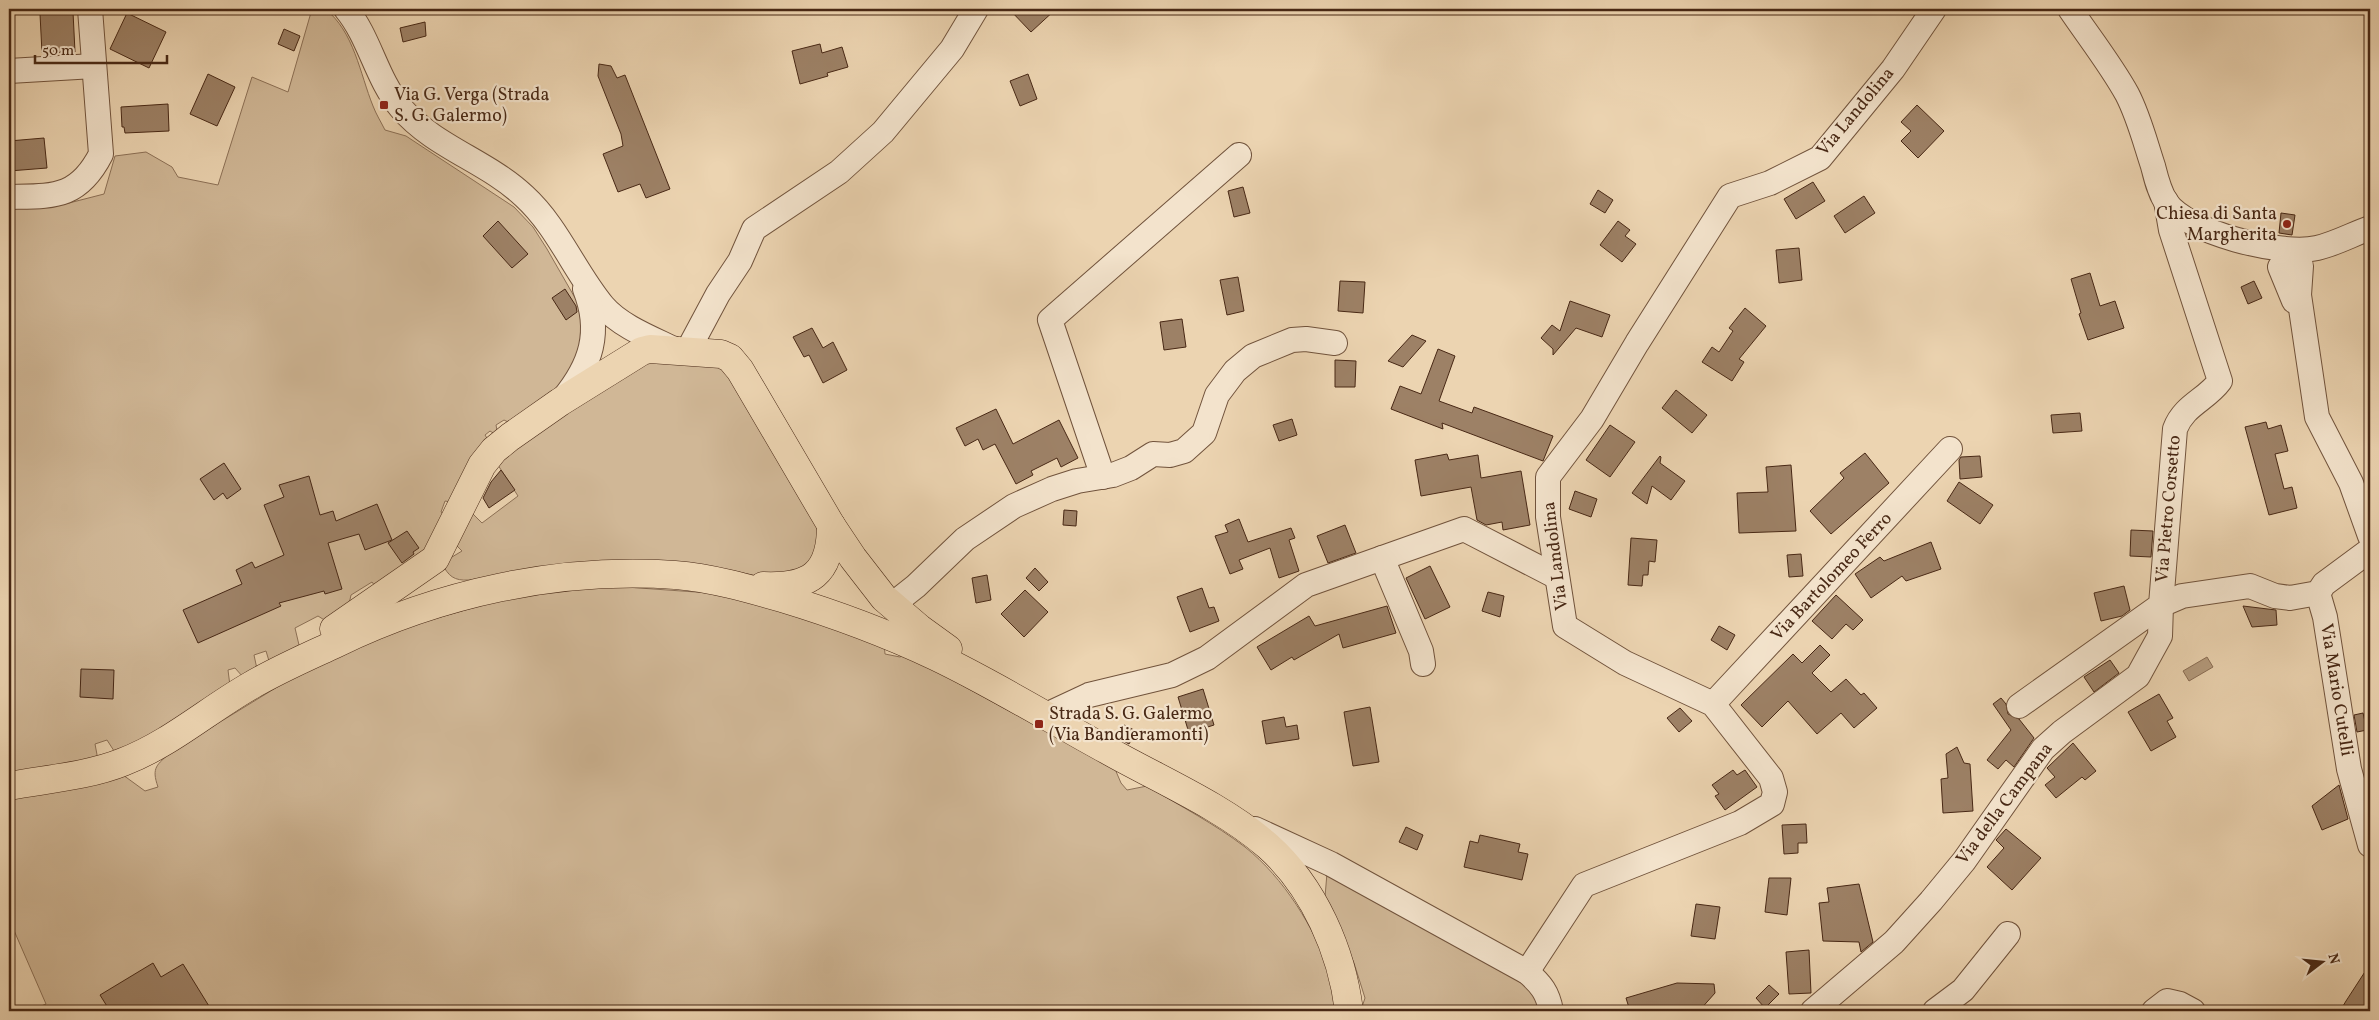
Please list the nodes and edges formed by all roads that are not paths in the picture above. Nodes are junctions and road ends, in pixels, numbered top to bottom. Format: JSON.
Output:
{"nodes":[{"id":1,"x":90,"y":9,"type":"edge"},
{"id":2,"x":346,"y":9,"type":"edge"},
{"id":3,"x":976,"y":9,"type":"edge"},
{"id":4,"x":1934,"y":9,"type":"edge"},
{"id":5,"x":2070,"y":9,"type":"edge"},
{"id":6,"x":94,"y":66,"type":"junction"},
{"id":7,"x":9,"y":71,"type":"edge"},
{"id":8,"x":1240,"y":155,"type":"dead end"},
{"id":9,"x":9,"y":197,"type":"edge"},
{"id":10,"x":2166,"y":201,"type":"junction"},
{"id":11,"x":2195,"y":225,"type":"junction"},
{"id":12,"x":2370,"y":228,"type":"edge"},
{"id":13,"x":2175,"y":244,"type":"junction"},
{"id":14,"x":2288,"y":258,"type":"junction"},
{"id":15,"x":576,"y":267,"type":"junction"},
{"id":16,"x":1335,"y":343,"type":"dead end"},
{"id":17,"x":682,"y":351,"type":"junction"},
{"id":18,"x":560,"y":402,"type":"junction"},
{"id":19,"x":1950,"y":449,"type":"dead end"},
{"id":20,"x":1103,"y":477,"type":"junction"},
{"id":21,"x":831,"y":525,"type":"junction"},
{"id":22,"x":2370,"y":536,"type":"edge"},
{"id":23,"x":2370,"y":550,"type":"edge"},
{"id":24,"x":1382,"y":558,"type":"junction"},
{"id":25,"x":435,"y":560,"type":"junction"},
{"id":26,"x":1557,"y":577,"type":"junction"},
{"id":27,"x":737,"y":585,"type":"junction"},
{"id":28,"x":486,"y":590,"type":"junction"},
{"id":29,"x":2318,"y":593,"type":"junction"},
{"id":30,"x":2161,"y":605,"type":"junction"},
{"id":31,"x":896,"y":619,"type":"junction"},
{"id":32,"x":1423,"y":664,"type":"dead end"},
{"id":33,"x":250,"y":686,"type":"junction"},
{"id":34,"x":1713,"y":704,"type":"junction"},
{"id":35,"x":2020,"y":706,"type":"dead end"},
{"id":36,"x":1039,"y":713,"type":"junction"},
{"id":37,"x":9,"y":786,"type":"edge"},
{"id":38,"x":1221,"y":813,"type":"junction"},
{"id":39,"x":2370,"y":845,"type":"edge"},
{"id":40,"x":2008,"y":934,"type":"dead end"},
{"id":41,"x":1527,"y":972,"type":"junction"},
{"id":42,"x":1349,"y":1011,"type":"edge"},
{"id":43,"x":1551,"y":1011,"type":"edge"},
{"id":44,"x":1813,"y":1011,"type":"edge"},
{"id":45,"x":1935,"y":1011,"type":"edge"},
{"id":46,"x":2154,"y":1011,"type":"edge"},
{"id":47,"x":2193,"y":1011,"type":"edge"}],
"edges":[{"from":1,"to":6,"type":"street"},
{"from":2,"to":15,"type":"street"},
{"from":3,"to":17,"type":"street"},
{"from":4,"to":26,"type":"street","name":"Via Landolina"},
{"from":5,"to":10,"type":"street","name":"Via Pietro Corsetto"},
{"from":6,"to":7,"type":"street"},
{"from":6,"to":9,"type":"street"},
{"from":8,"to":20,"type":"street"},
{"from":10,"to":11,"type":"street"},
{"from":10,"to":13,"type":"street","name":"Via Pietro Corsetto"},
{"from":11,"to":13,"type":"street"},
{"from":11,"to":14,"type":"street"},
{"from":12,"to":14,"type":"street"},
{"from":13,"to":30,"type":"street","name":"Via Pietro Corsetto"},
{"from":14,"to":22,"type":"street"},
{"from":15,"to":17,"type":"street"},
{"from":15,"to":18,"type":"street"},
{"from":16,"to":20,"type":"street"},
{"from":17,"to":18,"type":"main road"},
{"from":17,"to":21,"type":"main road"},
{"from":18,"to":25,"type":"main road"},
{"from":19,"to":34,"type":"street","name":"Via Bartolomeo Ferro"},
{"from":20,"to":31,"type":"street"},
{"from":21,"to":27,"type":"main road"},
{"from":21,"to":31,"type":"main road"},
{"from":23,"to":29,"type":"street"},
{"from":24,"to":26,"type":"street"},
{"from":24,"to":32,"type":"street"},
{"from":24,"to":36,"type":"street"},
{"from":25,"to":28,"type":"main road"},
{"from":25,"to":33,"type":"main road"},
{"from":26,"to":34,"type":"street","name":"Via Landolina"},
{"from":27,"to":28,"type":"main road"},
{"from":27,"to":31,"type":"main road"},
{"from":28,"to":33,"type":"main road"},
{"from":29,"to":30,"type":"street"},
{"from":29,"to":39,"type":"street","name":"Via Mario Cutelli"},
{"from":30,"to":35,"type":"street"},
{"from":30,"to":44,"type":"street","name":"Via della Campana"},
{"from":31,"to":36,"type":"main road"},
{"from":33,"to":37,"type":"main road"},
{"from":34,"to":41,"type":"street","name":"Via Landolina"},
{"from":36,"to":38,"type":"main road"},
{"from":38,"to":41,"type":"street"},
{"from":38,"to":42,"type":"main road"},
{"from":40,"to":45,"type":"street"},
{"from":41,"to":43,"type":"street"},
{"from":46,"to":47,"type":"street"}]}
